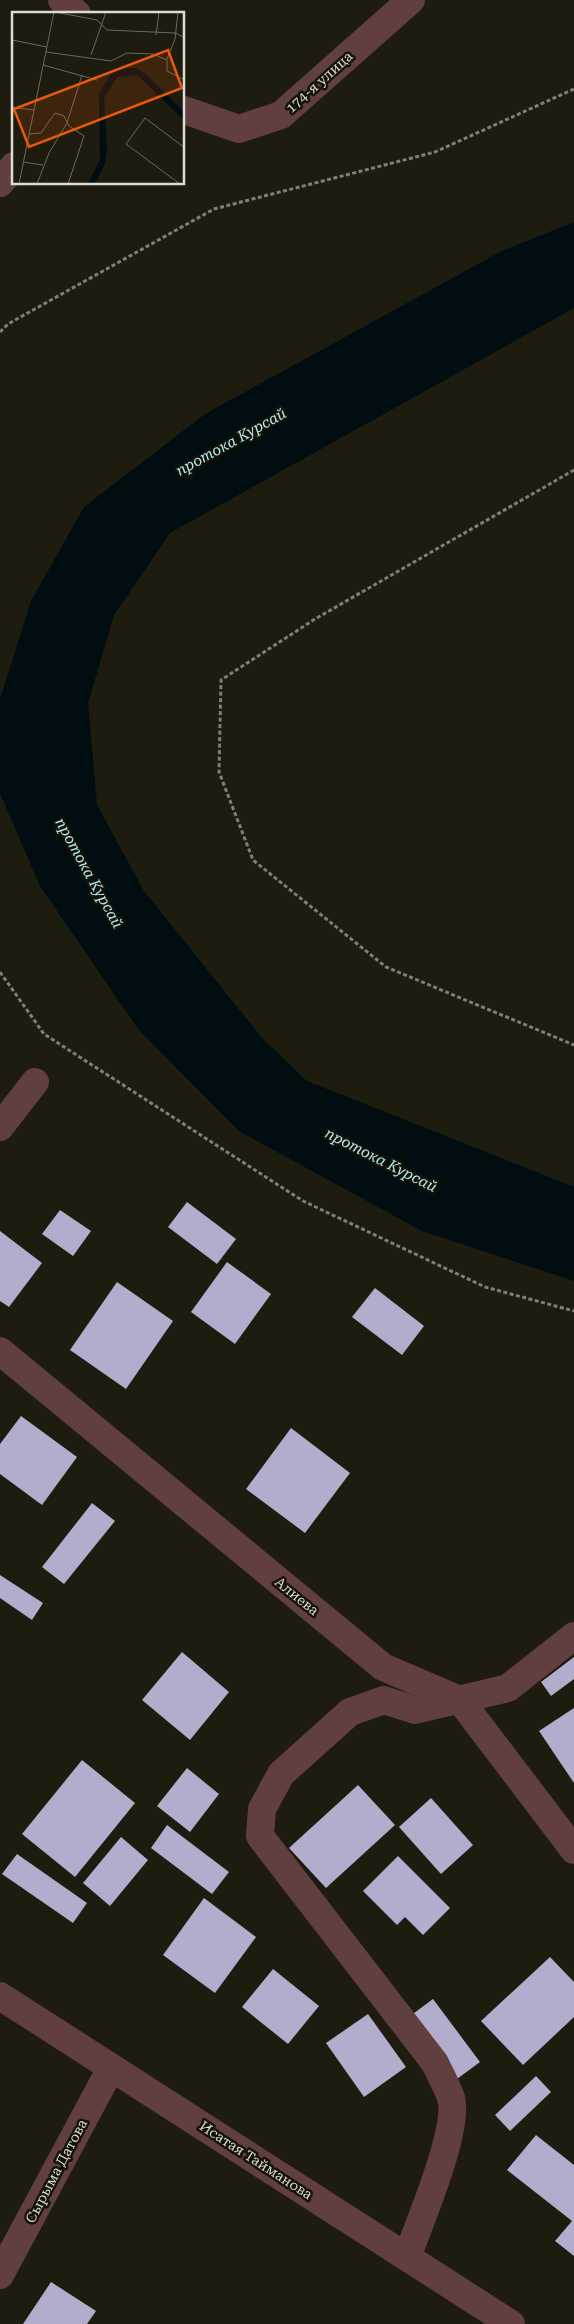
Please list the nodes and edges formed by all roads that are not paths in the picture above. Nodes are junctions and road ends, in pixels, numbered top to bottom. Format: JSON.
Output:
{"nodes":[{"id":1,"x":62,"y":0,"type":"edge"},
{"id":2,"x":411,"y":0,"type":"edge"},
{"id":3,"x":75,"y":12,"type":"edge"},
{"id":4,"x":185,"y":110,"type":"edge"},
{"id":5,"x":12,"y":168,"type":"edge"},
{"id":6,"x":0,"y":183,"type":"edge"},
{"id":7,"x":35,"y":1082,"type":"dead end"},
{"id":8,"x":0,"y":1128,"type":"edge"},
{"id":9,"x":0,"y":1351,"type":"edge"},
{"id":10,"x":574,"y":1636,"type":"edge"},
{"id":11,"x":460,"y":1700,"type":"junction"},
{"id":12,"x":574,"y":1850,"type":"edge"},
{"id":13,"x":0,"y":1996,"type":"edge"},
{"id":14,"x":111,"y":2068,"type":"junction"},
{"id":15,"x":407,"y":2257,"type":"junction"},
{"id":16,"x":0,"y":2275,"type":"edge"},
{"id":17,"x":511,"y":2324,"type":"edge"}],
"edges":[{"from":1,"to":3,"type":"street"},
{"from":2,"to":4,"type":"street","name":"174-я улица"},
{"from":5,"to":6,"type":"street"},
{"from":7,"to":8,"type":"street"},
{"from":9,"to":11,"type":"street","name":"Алиева"},
{"from":10,"to":11,"type":"street"},
{"from":11,"to":12,"type":"street","name":"Алиева"},
{"from":11,"to":15,"type":"street"},
{"from":13,"to":14,"type":"street","name":"Исатая Тайманова"},
{"from":14,"to":15,"type":"street","name":"Исатая Тайманова"},
{"from":14,"to":16,"type":"street","name":"Сырыма Датова"},
{"from":15,"to":17,"type":"street","name":"Исатая Тайманова"}]}
